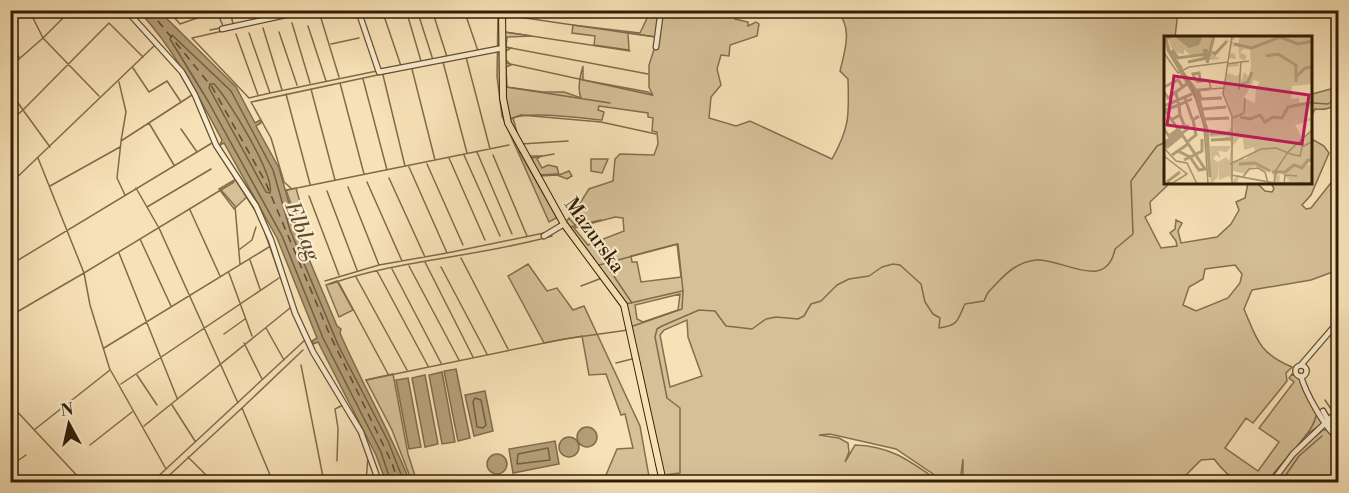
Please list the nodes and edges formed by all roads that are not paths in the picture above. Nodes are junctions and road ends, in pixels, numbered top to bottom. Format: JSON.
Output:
{"nodes":[{"id":1,"x":126,"y":10,"type":"edge"},
{"id":2,"x":308,"y":10,"type":"edge"},
{"id":3,"x":358,"y":10,"type":"edge"},
{"id":4,"x":502,"y":10,"type":"edge"},
{"id":5,"x":661,"y":10,"type":"edge"},
{"id":6,"x":222,"y":29,"type":"dead end"},
{"id":7,"x":656,"y":47,"type":"dead end"},
{"id":8,"x":502,"y":48,"type":"junction"},
{"id":9,"x":564,"y":224,"type":"junction"},
{"id":10,"x":544,"y":236,"type":"dead end"},
{"id":11,"x":1338,"y":322,"type":"edge"},
{"id":12,"x":1303,"y":366,"type":"junction"},
{"id":13,"x":1302,"y":376,"type":"junction"},
{"id":14,"x":1338,"y":411,"type":"edge"},
{"id":15,"x":1327,"y":421,"type":"junction"},
{"id":16,"x":1320,"y":428,"type":"junction"},
{"id":17,"x":1329,"y":428,"type":"junction"},
{"id":18,"x":1338,"y":438,"type":"edge"},
{"id":19,"x":379,"y":483,"type":"edge"},
{"id":20,"x":663,"y":483,"type":"edge"},
{"id":21,"x":1272,"y":483,"type":"edge"}],
"edges":[{"from":1,"to":19,"type":"street"},
{"from":2,"to":6,"type":"street"},
{"from":3,"to":8,"type":"street"},
{"from":4,"to":8,"type":"main road","name":"Mazurska"},
{"from":5,"to":7,"type":"street"},
{"from":8,"to":9,"type":"main road","name":"Mazurska"},
{"from":9,"to":10,"type":"street"},
{"from":9,"to":20,"type":"main road","name":"Mazurska"},
{"from":11,"to":12,"type":"street"},
{"from":12,"to":13,"type":"street"},
{"from":12,"to":13,"type":"street"},
{"from":13,"to":15,"type":"street"},
{"from":14,"to":15,"type":"street"},
{"from":15,"to":16,"type":"street"},
{"from":15,"to":17,"type":"street"},
{"from":15,"to":18,"type":"street"},
{"from":16,"to":17,"type":"street"},
{"from":16,"to":21,"type":"street"},
{"from":17,"to":18,"type":"street"}]}
